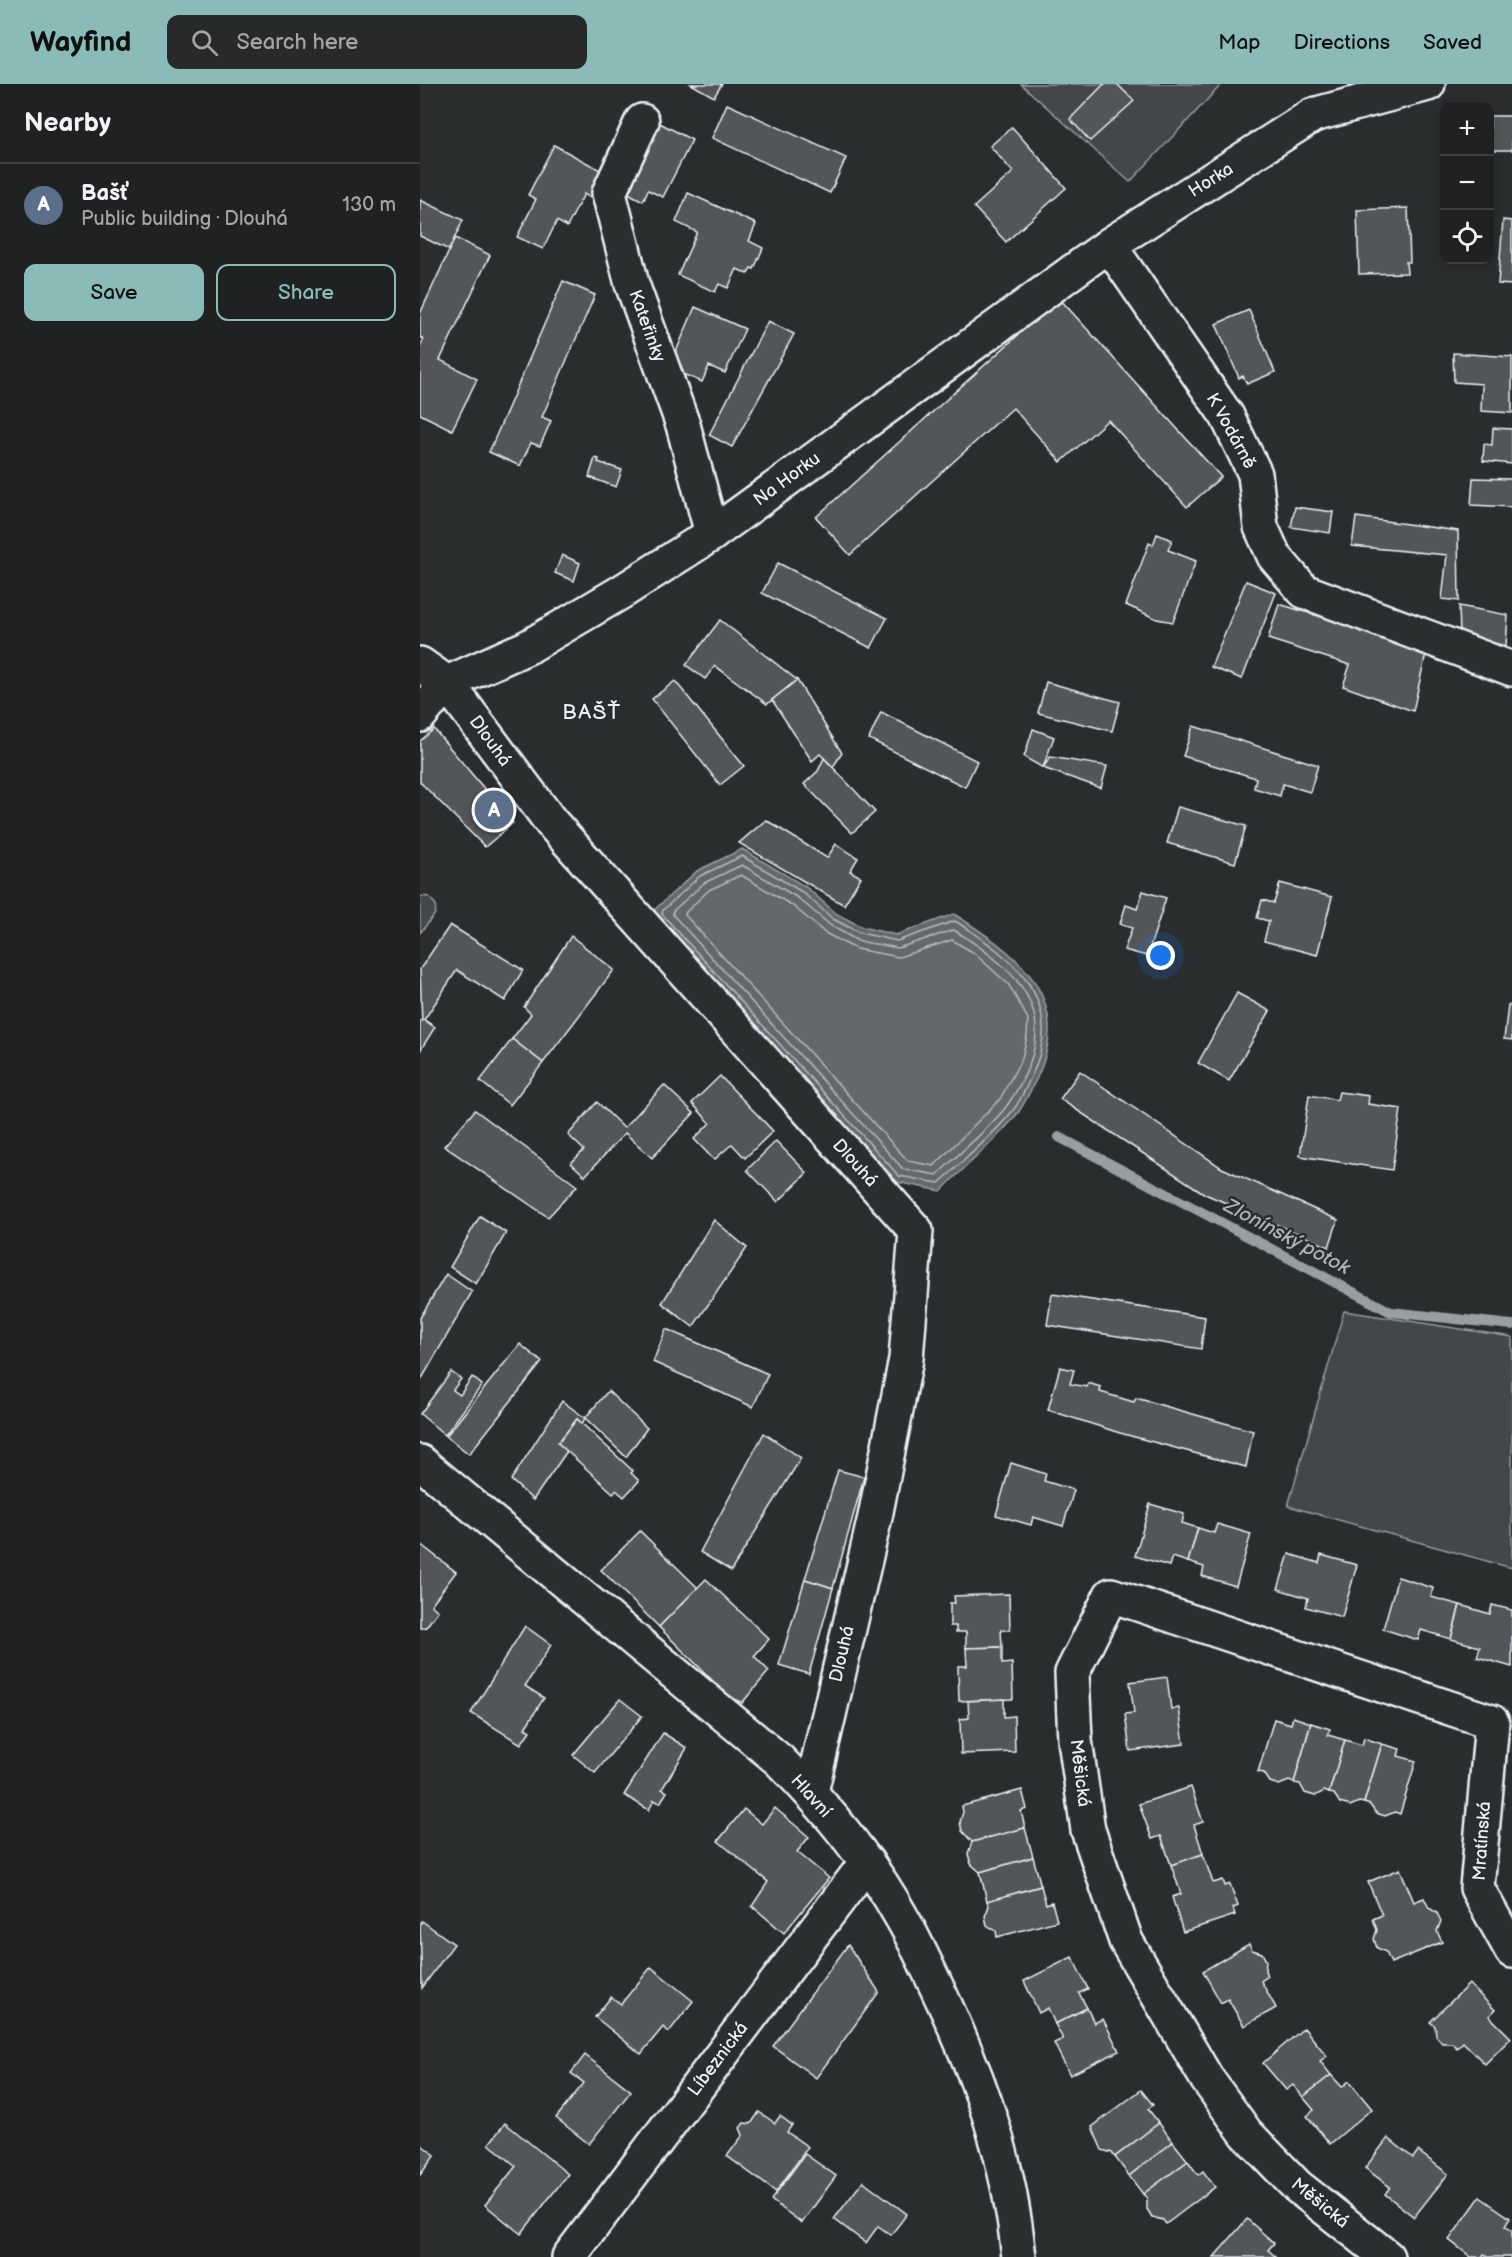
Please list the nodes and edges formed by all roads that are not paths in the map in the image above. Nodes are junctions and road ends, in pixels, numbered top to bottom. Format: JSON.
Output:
{"nodes":[{"id":1,"x":1322,"y":84,"type":"edge"},
{"id":2,"x":1428,"y":84,"type":"edge"},
{"id":3,"x":1313,"y":115,"type":"junction"},
{"id":4,"x":642,"y":121,"type":"dead end"},
{"id":5,"x":1109,"y":245,"type":"junction"},
{"id":6,"x":712,"y":534,"type":"junction"},
{"id":7,"x":420,"y":664,"type":"edge"},
{"id":8,"x":1512,"y":669,"type":"edge"},
{"id":9,"x":447,"y":683,"type":"junction"},
{"id":10,"x":420,"y":715,"type":"edge"},
{"id":11,"x":420,"y":1462,"type":"edge"},
{"id":12,"x":1492,"y":1722,"type":"joint"},
{"id":13,"x":811,"y":1792,"type":"junction"},
{"id":14,"x":867,"y":1862,"type":"junction"},
{"id":15,"x":1512,"y":1951,"type":"edge"},
{"id":16,"x":569,"y":2257,"type":"edge"},
{"id":17,"x":1019,"y":2257,"type":"edge"},
{"id":18,"x":1387,"y":2257,"type":"edge"}],
"edges":[{"from":1,"to":3,"type":"street"},
{"from":2,"to":3,"type":"street"},
{"from":3,"to":5,"type":"street","name":"Horka"},
{"from":4,"to":6,"type":"street","name":"Kateřinky"},
{"from":5,"to":6,"type":"street","name":"Na Horku"},
{"from":5,"to":8,"type":"street","name":"K Vodárně"},
{"from":6,"to":9,"type":"street","name":"Na Horku"},
{"from":7,"to":9,"type":"street","name":"Dlouhá"},
{"from":9,"to":10,"type":"street"},
{"from":9,"to":13,"type":"street","name":"Dlouhá"},
{"from":11,"to":13,"type":"street","name":"Hlavní"},
{"from":12,"to":15,"type":"street","name":"Mratínská"},
{"from":12,"to":18,"type":"street","name":"Měšická"},
{"from":13,"to":14,"type":"street","name":"Hlavní"},
{"from":14,"to":16,"type":"street","name":"Líbeznická"},
{"from":14,"to":17,"type":"street","name":"Hlavní"}]}
